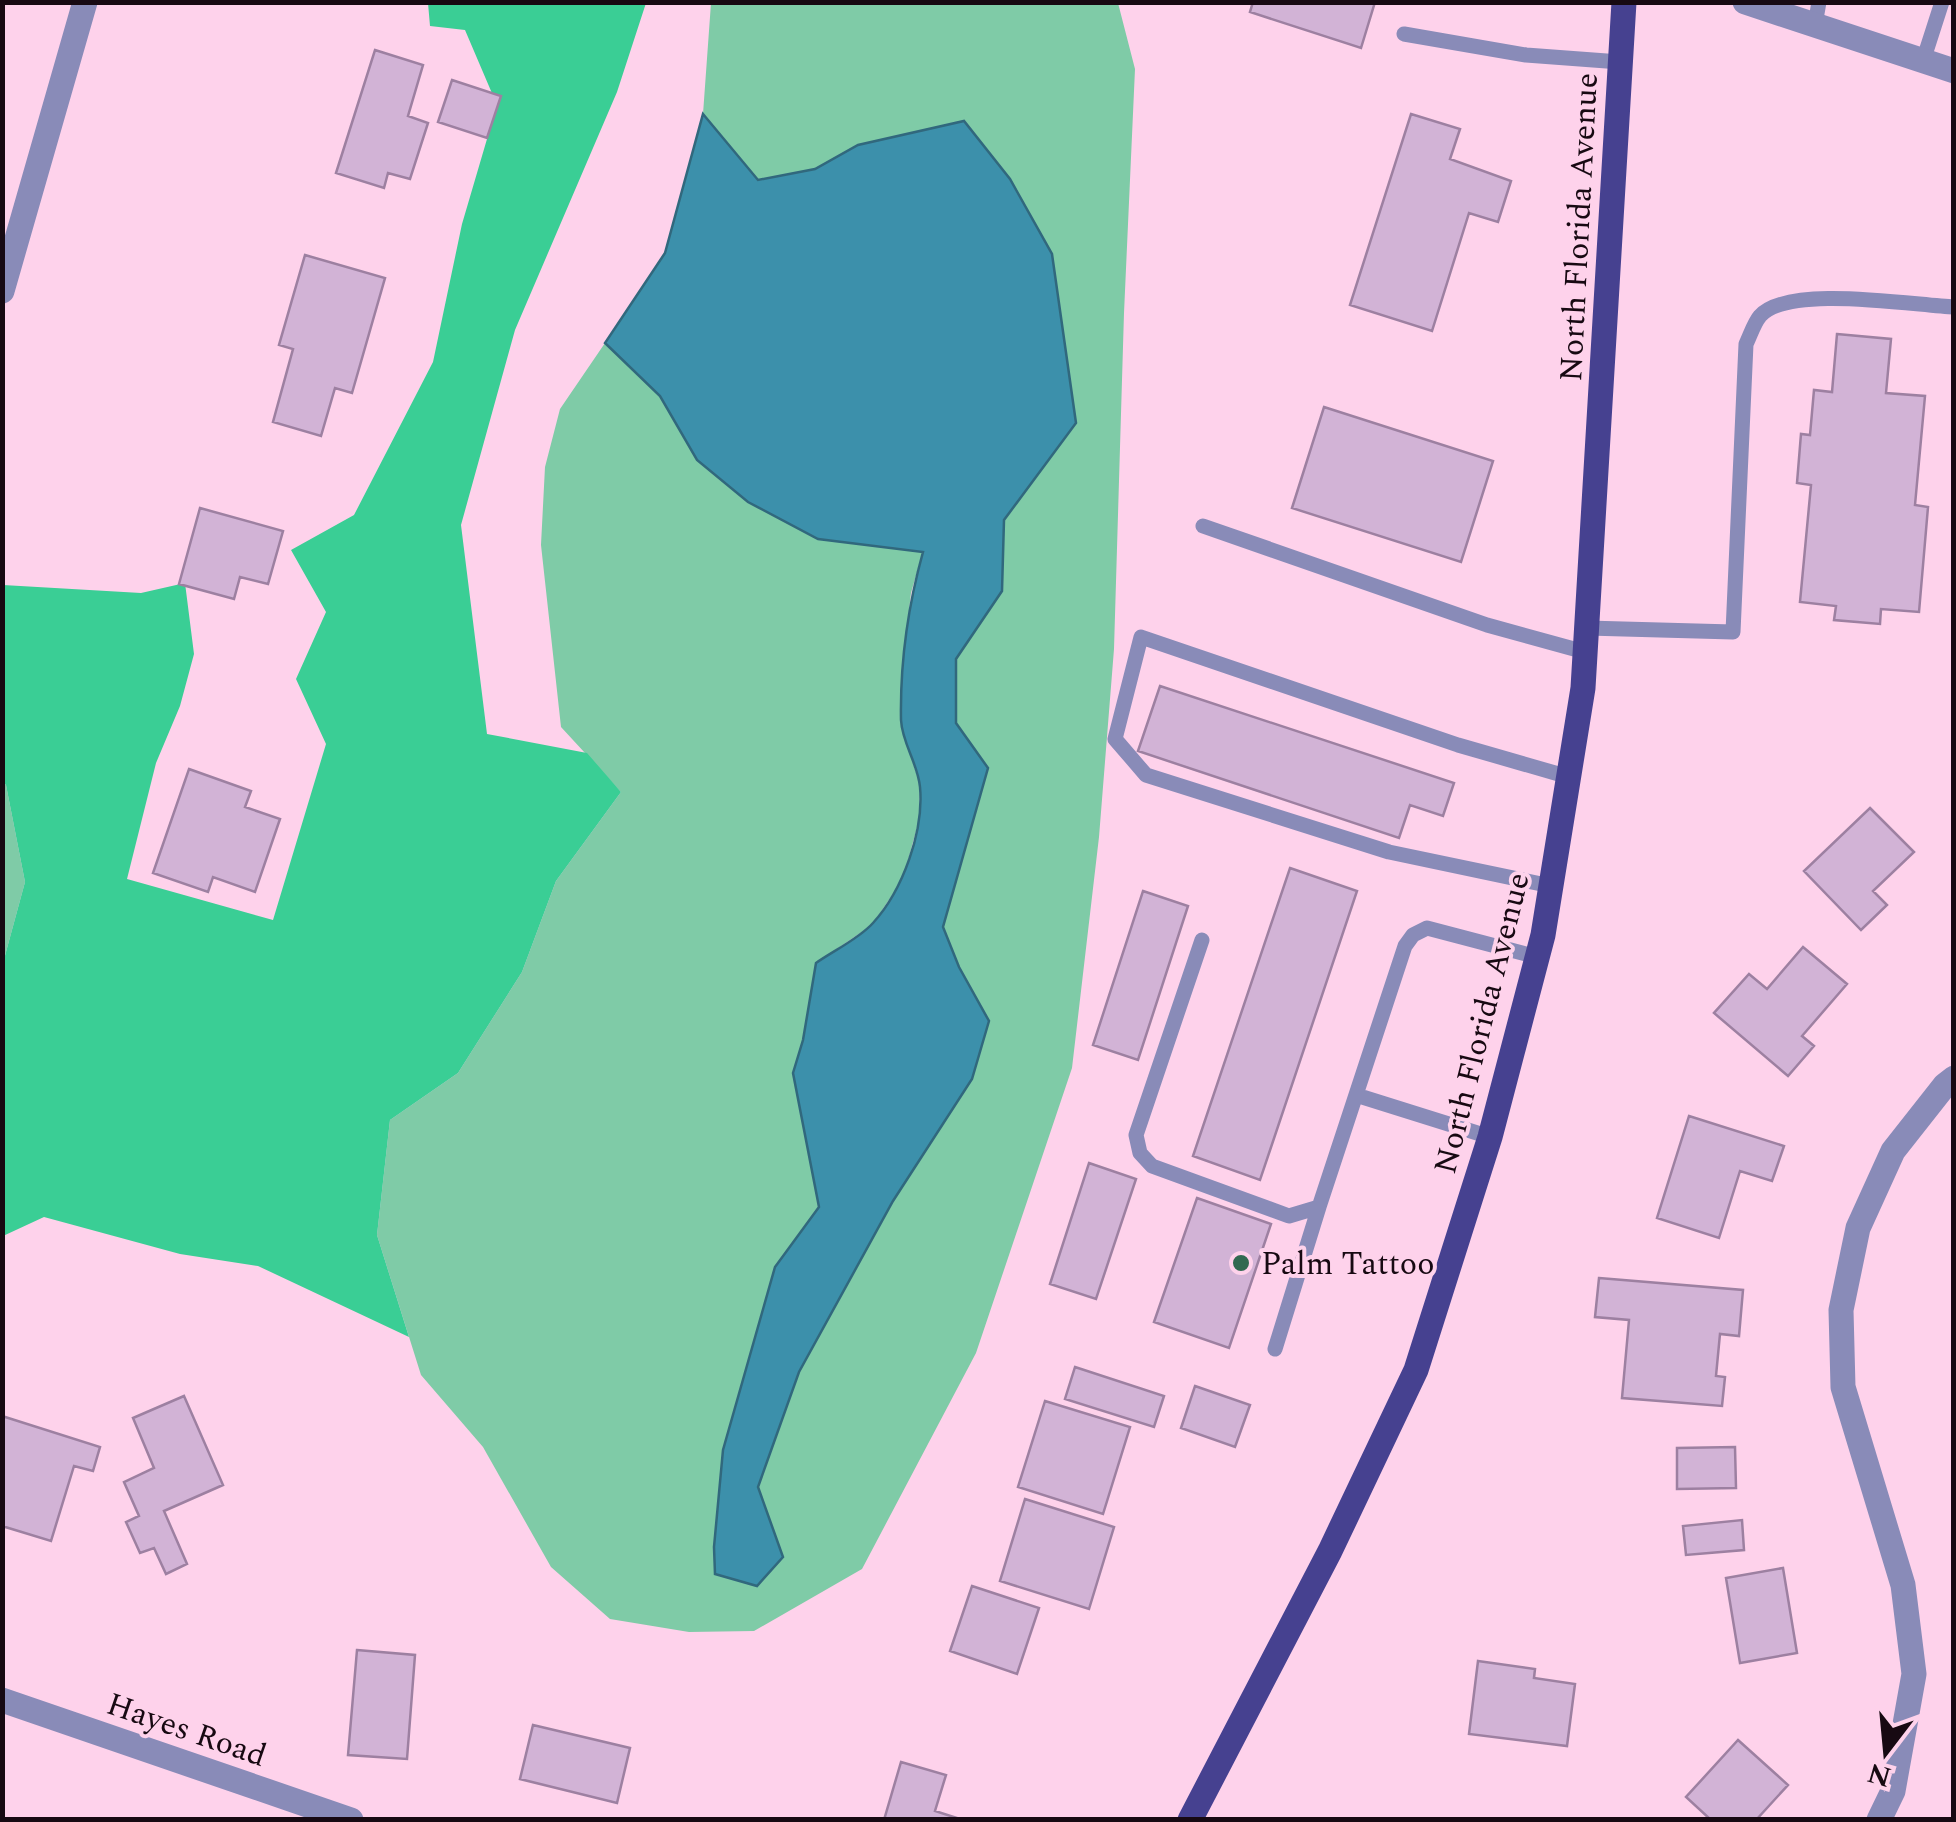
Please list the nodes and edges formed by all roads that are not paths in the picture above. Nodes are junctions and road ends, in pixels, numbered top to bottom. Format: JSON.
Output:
{"nodes":[{"id":1,"x":86,"y":2,"type":"edge"},
{"id":2,"x":1624,"y":2,"type":"edge"},
{"id":3,"x":1745,"y":2,"type":"edge"},
{"id":4,"x":1942,"y":2,"type":"edge"},
{"id":5,"x":1817,"y":14,"type":"edge"},
{"id":6,"x":1404,"y":34,"type":"dead end"},
{"id":7,"x":1923,"y":61,"type":"junction"},
{"id":8,"x":1620,"y":62,"type":"junction"},
{"id":9,"x":1954,"y":72,"type":"edge"},
{"id":10,"x":2,"y":291,"type":"edge"},
{"id":11,"x":1954,"y":307,"type":"edge"},
{"id":12,"x":1203,"y":526,"type":"dead end"},
{"id":13,"x":1586,"y":640,"type":"junction"},
{"id":14,"x":1569,"y":777,"type":"junction"},
{"id":15,"x":1551,"y":886,"type":"junction"},
{"id":16,"x":1202,"y":940,"type":"dead end"},
{"id":17,"x":1537,"y":957,"type":"junction"},
{"id":18,"x":1954,"y":1078,"type":"edge"},
{"id":19,"x":1356,"y":1095,"type":"junction"},
{"id":20,"x":1490,"y":1136,"type":"junction"},
{"id":21,"x":1319,"y":1207,"type":"junction"},
{"id":22,"x":1275,"y":1349,"type":"dead end"},
{"id":23,"x":2,"y":1700,"type":"edge"},
{"id":24,"x":351,"y":1820,"type":"edge"},
{"id":25,"x":1190,"y":1820,"type":"edge"},
{"id":26,"x":1879,"y":1820,"type":"edge"}],
"edges":[{"from":1,"to":10,"type":"street"},
{"from":2,"to":8,"type":"main road","name":"North Florida Avenue"},
{"from":3,"to":5,"type":"street"},
{"from":4,"to":7,"type":"lane"},
{"from":5,"to":7,"type":"street"},
{"from":6,"to":8,"type":"lane"},
{"from":7,"to":9,"type":"street"},
{"from":8,"to":13,"type":"main road","name":"North Florida Avenue"},
{"from":11,"to":13,"type":"lane"},
{"from":12,"to":13,"type":"lane"},
{"from":13,"to":14,"type":"main road","name":"North Florida Avenue"},
{"from":14,"to":15,"type":"main road","name":"North Florida Avenue"},
{"from":14,"to":15,"type":"lane"},
{"from":15,"to":17,"type":"main road","name":"North Florida Avenue"},
{"from":16,"to":21,"type":"lane"},
{"from":17,"to":19,"type":"lane"},
{"from":17,"to":20,"type":"main road","name":"North Florida Avenue"},
{"from":18,"to":26,"type":"street"},
{"from":19,"to":20,"type":"lane"},
{"from":19,"to":21,"type":"lane"},
{"from":20,"to":25,"type":"main road","name":"North Florida Avenue"},
{"from":21,"to":22,"type":"lane"},
{"from":23,"to":24,"type":"street","name":"Hayes Road"}]}
